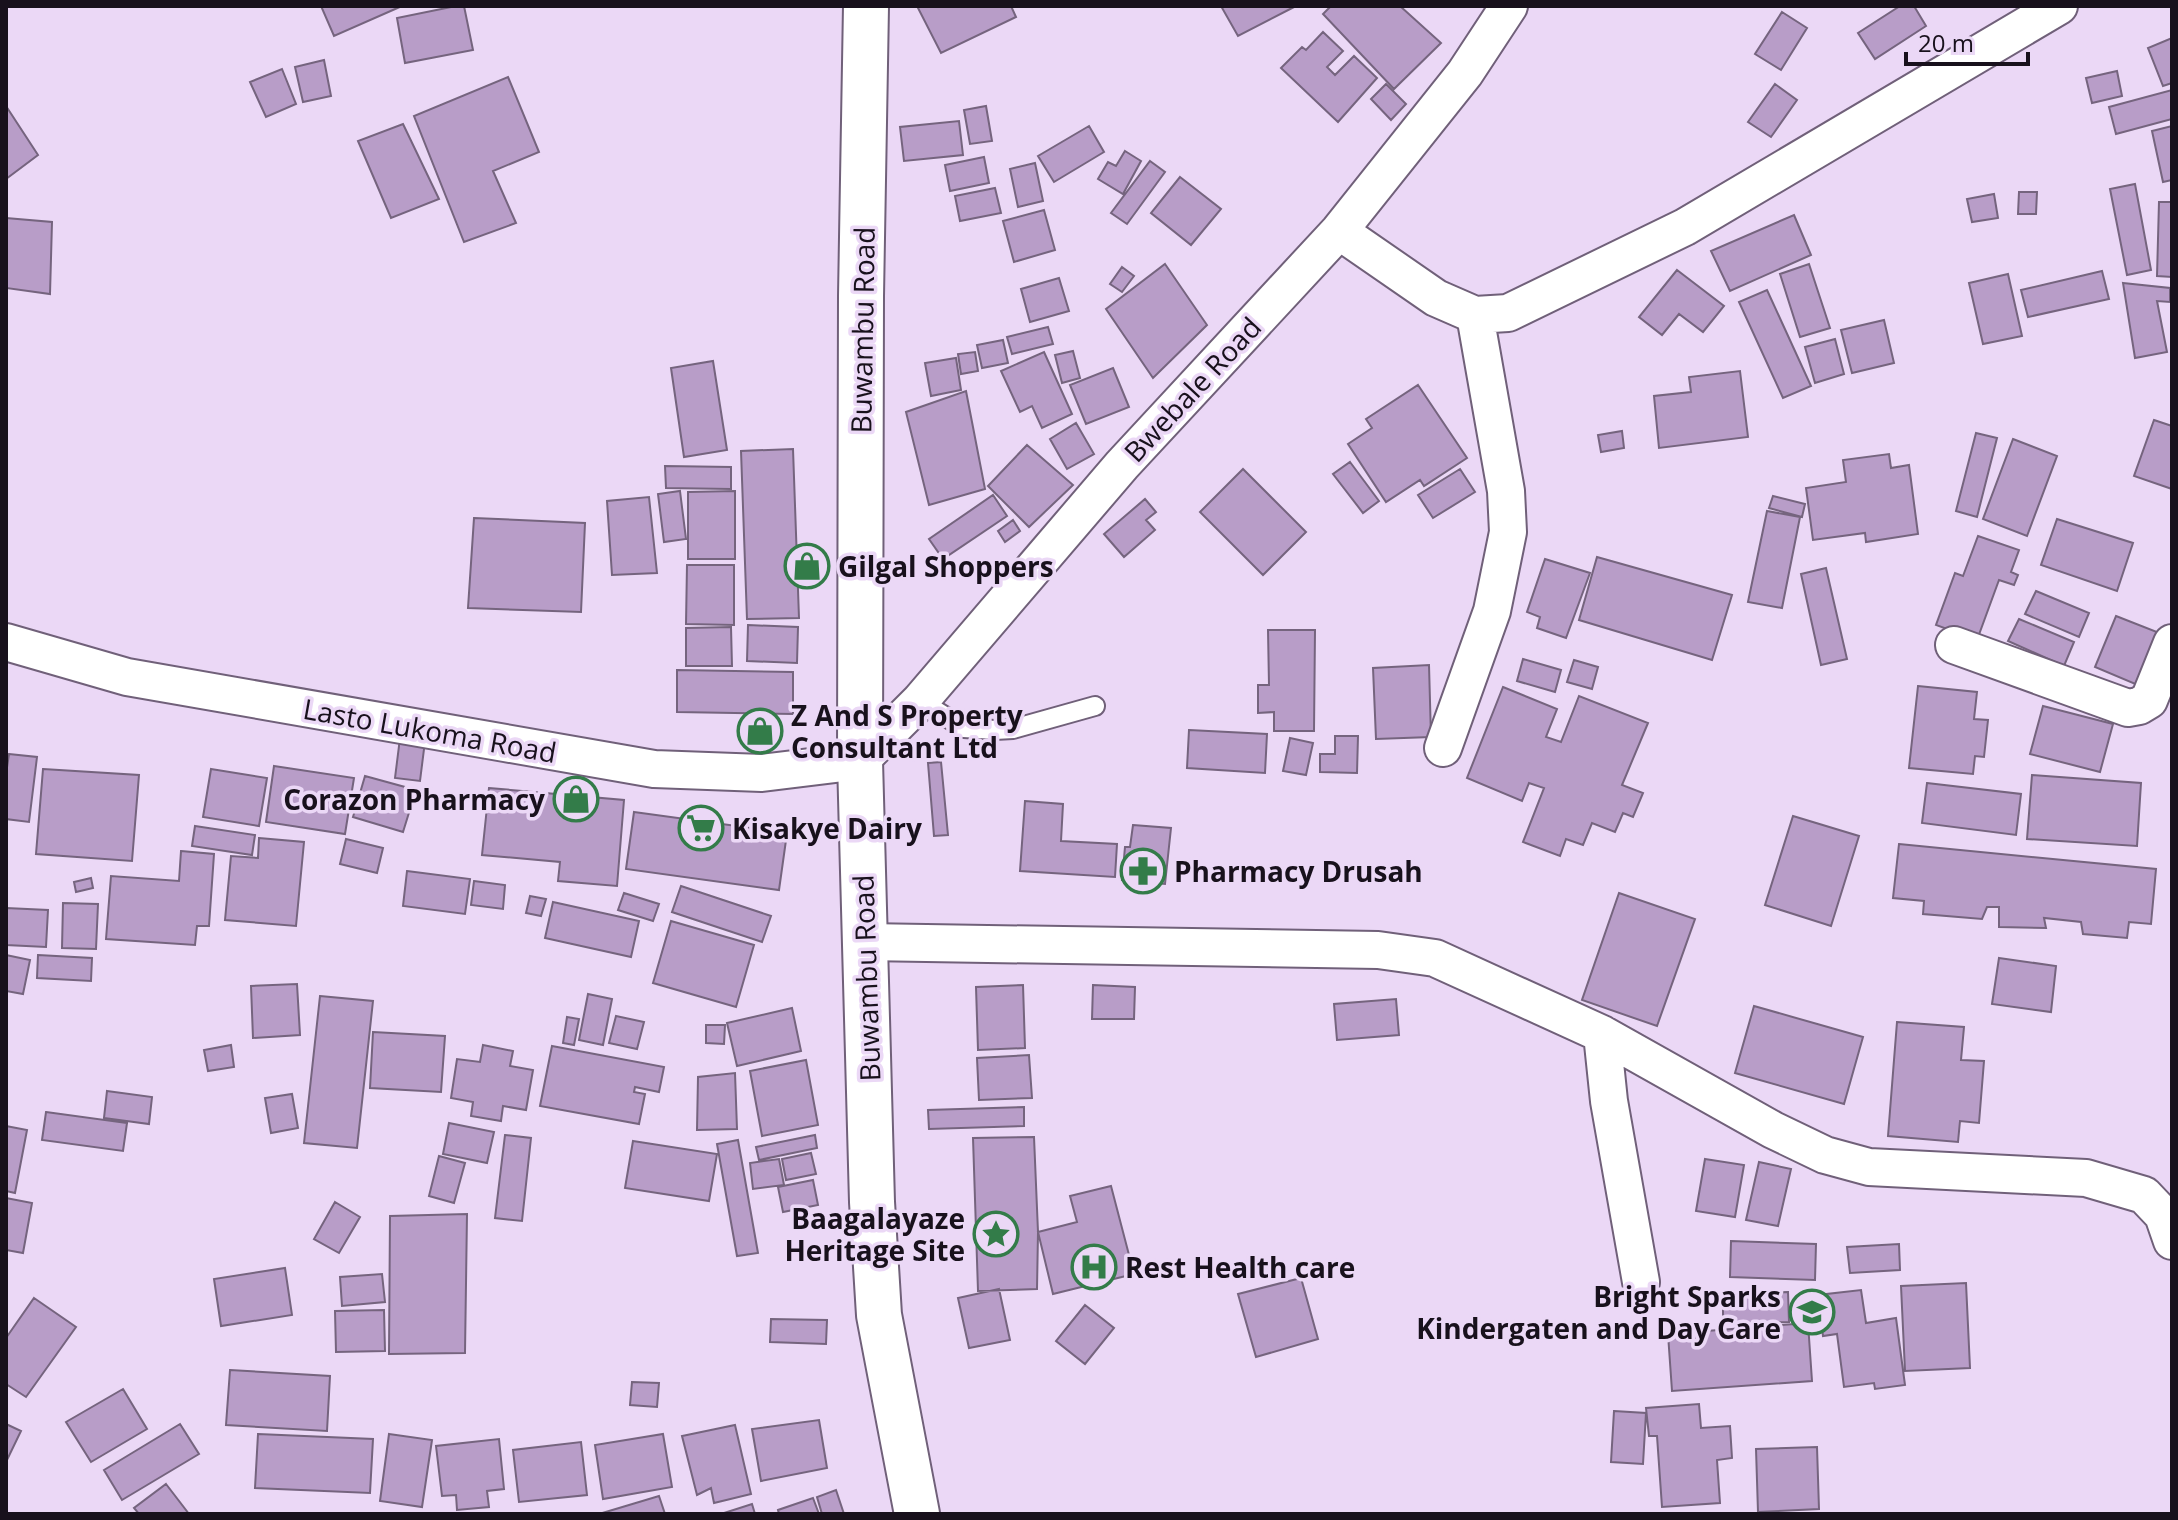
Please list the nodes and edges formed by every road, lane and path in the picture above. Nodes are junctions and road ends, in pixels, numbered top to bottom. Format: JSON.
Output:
{"nodes":[{"id":1,"x":866,"y":6,"type":"edge"},
{"id":2,"x":1509,"y":6,"type":"edge"},
{"id":3,"x":2059,"y":6,"type":"edge"},
{"id":4,"x":1339,"y":231,"type":"junction"},
{"id":5,"x":1475,"y":315,"type":"junction"},
{"id":6,"x":6,"y":642,"type":"edge"},
{"id":7,"x":2172,"y":643,"type":"edge"},
{"id":8,"x":1954,"y":645,"type":"dead end"},
{"id":9,"x":920,"y":701,"type":"junction"},
{"id":10,"x":1095,"y":706,"type":"dead end"},
{"id":11,"x":1443,"y":748,"type":"dead end"},
{"id":12,"x":860,"y":761,"type":"junction"},
{"id":13,"x":865,"y":942,"type":"junction"},
{"id":14,"x":1602,"y":1034,"type":"junction"},
{"id":15,"x":2172,"y":1241,"type":"edge"},
{"id":16,"x":1641,"y":1282,"type":"dead end"},
{"id":17,"x":917,"y":1514,"type":"edge"}],
"edges":[{"from":1,"to":12,"type":"street","name":"Buwambu Road"},
{"from":2,"to":4,"type":"street","name":"Bwebale Road"},
{"from":3,"to":5,"type":"street"},
{"from":4,"to":5,"type":"street"},
{"from":4,"to":9,"type":"street","name":"Bwebale Road"},
{"from":5,"to":11,"type":"street"},
{"from":6,"to":12,"type":"street","name":"Lasto Lukoma Road"},
{"from":7,"to":8,"type":"street"},
{"from":9,"to":10,"type":"lane"},
{"from":9,"to":12,"type":"street","name":"Bwebale Road"},
{"from":12,"to":13,"type":"street","name":"Buwambu Road"},
{"from":13,"to":14,"type":"street"},
{"from":13,"to":17,"type":"street","name":"Buwambu Road"},
{"from":14,"to":15,"type":"street"},
{"from":14,"to":16,"type":"street"}]}
